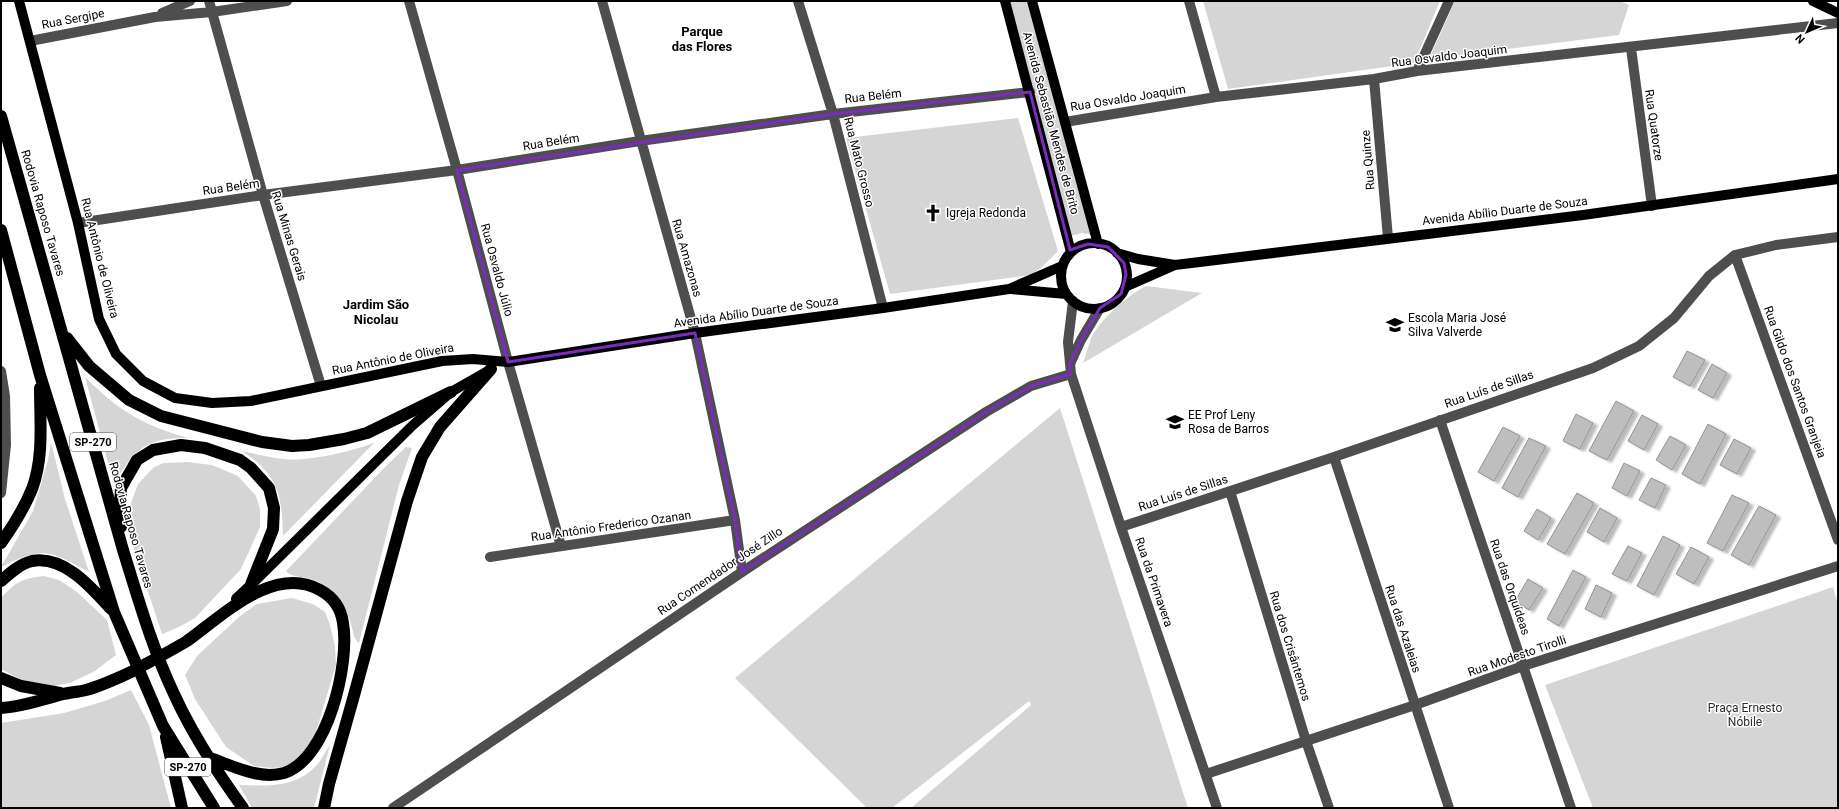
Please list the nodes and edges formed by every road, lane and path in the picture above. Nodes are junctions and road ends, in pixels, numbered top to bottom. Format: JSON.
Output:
{"nodes":[{"id":1,"x":19,"y":1,"type":"edge"},
{"id":2,"x":190,"y":1,"type":"edge"},
{"id":3,"x":209,"y":1,"type":"edge"},
{"id":4,"x":287,"y":1,"type":"edge"},
{"id":5,"x":409,"y":1,"type":"edge"},
{"id":6,"x":602,"y":1,"type":"edge"},
{"id":7,"x":798,"y":1,"type":"edge"},
{"id":8,"x":1005,"y":1,"type":"edge"},
{"id":9,"x":1032,"y":1,"type":"edge"},
{"id":10,"x":1189,"y":1,"type":"edge"},
{"id":11,"x":1449,"y":1,"type":"edge"},
{"id":12,"x":1814,"y":1,"type":"edge"},
{"id":13,"x":212,"y":12,"type":"junction"},
{"id":14,"x":1838,"y":13,"type":"edge"},
{"id":15,"x":155,"y":17,"type":"junction"},
{"id":16,"x":1838,"y":23,"type":"edge"},
{"id":17,"x":30,"y":41,"type":"junction"},
{"id":18,"x":1631,"y":48,"type":"junction"},
{"id":19,"x":1417,"y":71,"type":"junction"},
{"id":20,"x":1374,"y":79,"type":"junction"},
{"id":21,"x":1030,"y":92,"type":"junction"},
{"id":22,"x":1216,"y":97,"type":"junction"},
{"id":23,"x":833,"y":114,"type":"junction"},
{"id":24,"x":1,"y":116,"type":"edge"},
{"id":25,"x":1065,"y":122,"type":"junction"},
{"id":26,"x":640,"y":140,"type":"junction"},
{"id":27,"x":457,"y":170,"type":"junction"},
{"id":28,"x":1838,"y":179,"type":"edge"},
{"id":29,"x":263,"y":195,"type":"junction"},
{"id":30,"x":1652,"y":206,"type":"junction"},
{"id":31,"x":78,"y":223,"type":"junction"},
{"id":32,"x":1,"y":230,"type":"edge"},
{"id":33,"x":1838,"y":237,"type":"edge"},
{"id":34,"x":1388,"y":238,"type":"junction"},
{"id":35,"x":1098,"y":244,"type":"junction"},
{"id":36,"x":1071,"y":252,"type":"junction"},
{"id":37,"x":1117,"y":253,"type":"junction"},
{"id":38,"x":1735,"y":255,"type":"junction"},
{"id":39,"x":1175,"y":265,"type":"junction"},
{"id":40,"x":1062,"y":266,"type":"junction"},
{"id":41,"x":1125,"y":287,"type":"junction"},
{"id":42,"x":1008,"y":289,"type":"junction"},
{"id":43,"x":1070,"y":298,"type":"junction"},
{"id":44,"x":882,"y":308,"type":"junction"},
{"id":45,"x":1100,"y":308,"type":"junction"},
{"id":46,"x":63,"y":333,"type":"junction"},
{"id":47,"x":695,"y":333,"type":"junction"},
{"id":48,"x":508,"y":362,"type":"junction"},
{"id":49,"x":491,"y":369,"type":"junction"},
{"id":50,"x":1071,"y":369,"type":"junction"},
{"id":51,"x":1,"y":371,"type":"edge"},
{"id":52,"x":40,"y":375,"type":"junction"},
{"id":53,"x":321,"y":386,"type":"junction"},
{"id":54,"x":451,"y":392,"type":"junction"},
{"id":55,"x":1440,"y":420,"type":"junction"},
{"id":56,"x":1334,"y":457,"type":"junction"},
{"id":57,"x":1230,"y":491,"type":"junction"},
{"id":58,"x":1,"y":494,"type":"edge"},
{"id":59,"x":735,"y":520,"type":"junction"},
{"id":60,"x":1121,"y":527,"type":"junction"},
{"id":61,"x":1838,"y":540,"type":"edge"},
{"id":62,"x":1,"y":543,"type":"edge"},
{"id":63,"x":561,"y":546,"type":"junction"},
{"id":64,"x":123,"y":550,"type":"junction"},
{"id":65,"x":490,"y":557,"type":"dead end"},
{"id":66,"x":1838,"y":566,"type":"edge"},
{"id":67,"x":742,"y":572,"type":"junction"},
{"id":68,"x":1,"y":580,"type":"edge"},
{"id":69,"x":250,"y":587,"type":"junction"},
{"id":70,"x":227,"y":610,"type":"junction"},
{"id":71,"x":114,"y":612,"type":"junction"},
{"id":72,"x":1523,"y":666,"type":"junction"},
{"id":73,"x":1,"y":678,"type":"edge"},
{"id":74,"x":65,"y":694,"type":"junction"},
{"id":75,"x":1415,"y":706,"type":"junction"},
{"id":76,"x":4,"y":709,"type":"edge"},
{"id":77,"x":164,"y":726,"type":"junction"},
{"id":78,"x":1306,"y":741,"type":"junction"},
{"id":79,"x":210,"y":758,"type":"junction"},
{"id":80,"x":1206,"y":774,"type":"junction"},
{"id":81,"x":182,"y":808,"type":"edge"},
{"id":82,"x":214,"y":808,"type":"edge"},
{"id":83,"x":243,"y":808,"type":"edge"},
{"id":84,"x":324,"y":808,"type":"edge"},
{"id":85,"x":393,"y":808,"type":"edge"},
{"id":86,"x":1217,"y":808,"type":"edge"},
{"id":87,"x":1329,"y":808,"type":"edge"},
{"id":88,"x":1449,"y":808,"type":"edge"},
{"id":89,"x":1571,"y":808,"type":"edge"}],
"edges":[{"from":1,"to":17,"type":"main road","name":"Rua Antônio de Oliveira"},
{"from":2,"to":15,"type":"street"},
{"from":3,"to":13,"type":"street","name":"Rua Minas Gerais"},
{"from":4,"to":13,"type":"street","name":"Rua Sergipe"},
{"from":5,"to":27,"type":"street","name":"Rua Osvaldo Júlio"},
{"from":6,"to":26,"type":"street","name":"Rua Amazonas"},
{"from":7,"to":23,"type":"street","name":"Rua Mato Grosso"},
{"from":8,"to":21,"type":"main road","name":"Avenida Sebastião Mendes de Brito"},
{"from":9,"to":25,"type":"main road","name":"Avenida Sebastião Mendes de Brito"},
{"from":10,"to":22,"type":"street"},
{"from":11,"to":19,"type":"street"},
{"from":12,"to":14,"type":"main road"},
{"from":13,"to":15,"type":"street","name":"Rua Sergipe"},
{"from":13,"to":29,"type":"street","name":"Rua Minas Gerais"},
{"from":15,"to":17,"type":"street","name":"Rua Sergipe"},
{"from":16,"to":18,"type":"street","name":"Rua Osvaldo Joaquim"},
{"from":17,"to":31,"type":"main road","name":"Rua Antônio de Oliveira"},
{"from":18,"to":19,"type":"street","name":"Rua Osvaldo Joaquim"},
{"from":18,"to":30,"type":"street","name":"Rua Quatorze"},
{"from":19,"to":20,"type":"street","name":"Rua Osvaldo Joaquim"},
{"from":20,"to":22,"type":"street","name":"Rua Osvaldo Joaquim"},
{"from":20,"to":34,"type":"street","name":"Rua Quinze"},
{"from":21,"to":23,"type":"street","name":"Rua Belém"},
{"from":21,"to":36,"type":"main road","name":"Avenida Sebastião Mendes de Brito"},
{"from":22,"to":25,"type":"street","name":"Rua Osvaldo Joaquim"},
{"from":23,"to":26,"type":"street","name":"Rua Belém"},
{"from":23,"to":44,"type":"street","name":"Rua Mato Grosso"},
{"from":24,"to":46,"type":"highway","name":"Rodovia Raposo Tavares","number":"SP-270"},
{"from":25,"to":35,"type":"main road","name":"Avenida Sebastião Mendes de Brito"},
{"from":26,"to":27,"type":"street","name":"Rua Belém"},
{"from":26,"to":47,"type":"street","name":"Rua Amazonas"},
{"from":27,"to":29,"type":"street","name":"Rua Belém"},
{"from":27,"to":48,"type":"street","name":"Rua Osvaldo Júlio"},
{"from":28,"to":30,"type":"main road","name":"Avenida Abílio Duarte de Souza"},
{"from":29,"to":31,"type":"street","name":"Rua Belém"},
{"from":29,"to":53,"type":"street","name":"Rua Minas Gerais"},
{"from":30,"to":34,"type":"main road","name":"Avenida Abílio Duarte de Souza"},
{"from":31,"to":53,"type":"main road","name":"Rua Antônio de Oliveira"},
{"from":32,"to":52,"type":"highway","number":"SP-270"},
{"from":33,"to":38,"type":"street","name":"Rua Luís de Sillas"},
{"from":34,"to":39,"type":"main road","name":"Avenida Abílio Duarte de Souza"},
{"from":35,"to":36,"type":"main road"},
{"from":35,"to":37,"type":"main road"},
{"from":36,"to":40,"type":"main road"},
{"from":37,"to":39,"type":"main road","name":"Avenida Abílio Duarte de Souza"},
{"from":37,"to":41,"type":"main road"},
{"from":38,"to":55,"type":"street","name":"Rua Luís de Sillas"},
{"from":38,"to":61,"type":"street","name":"Rua Gildo dos Santos Granjeia"},
{"from":39,"to":41,"type":"main road","name":"Avenida Abílio Duarte de Souza"},
{"from":40,"to":42,"type":"main road","name":"Avenida Abílio Duarte de Souza"},
{"from":40,"to":43,"type":"main road"},
{"from":41,"to":45,"type":"main road"},
{"from":42,"to":43,"type":"main road","name":"Avenida Abílio Duarte de Souza"},
{"from":42,"to":44,"type":"main road","name":"Avenida Abílio Duarte de Souza"},
{"from":43,"to":45,"type":"main road"},
{"from":43,"to":50,"type":"street","name":"Rua da Primavera"},
{"from":44,"to":47,"type":"main road","name":"Avenida Abílio Duarte de Souza"},
{"from":45,"to":50,"type":"street"},
{"from":46,"to":54,"type":"highway"},
{"from":46,"to":64,"type":"highway","name":"Rodovia Raposo Tavares","number":"SP-270"},
{"from":47,"to":48,"type":"main road","name":"Avenida Abílio Duarte de Souza"},
{"from":47,"to":59,"type":"street","name":"Rua Amazonas"},
{"from":48,"to":49,"type":"main road"},
{"from":48,"to":53,"type":"main road","name":"Rua Antônio de Oliveira"},
{"from":48,"to":63,"type":"street","name":"Rua Osvaldo Júlio"},
{"from":49,"to":54,"type":"main road"},
{"from":49,"to":84,"type":"highway"},
{"from":50,"to":60,"type":"street","name":"Rua da Primavera"},
{"from":50,"to":67,"type":"street","name":"Rua Comendador José Zillo"},
{"from":51,"to":58,"type":"street"},
{"from":52,"to":62,"type":"highway"},
{"from":52,"to":71,"type":"highway","number":"SP-270"},
{"from":54,"to":69,"type":"main road"},
{"from":55,"to":56,"type":"street","name":"Rua Luís de Sillas"},
{"from":55,"to":72,"type":"street","name":"Rua das Orquídeas"},
{"from":56,"to":57,"type":"street","name":"Rua Luís de Sillas"},
{"from":56,"to":75,"type":"street","name":"Rua das Azaleias"},
{"from":57,"to":60,"type":"street","name":"Rua Luís de Sillas"},
{"from":57,"to":78,"type":"street","name":"Rua dos Crisântemos"},
{"from":59,"to":63,"type":"street","name":"Rua Antônio Frederico Ozanan"},
{"from":59,"to":67,"type":"street","name":"Rua Amazonas"},
{"from":60,"to":80,"type":"street","name":"Rua da Primavera"},
{"from":63,"to":65,"type":"street","name":"Rua Antônio Frederico Ozanan"},
{"from":64,"to":69,"type":"highway"},
{"from":64,"to":79,"type":"highway","name":"Rodovia Raposo Tavares","number":"SP-270"},
{"from":66,"to":72,"type":"street","name":"Rua Modesto Tirolli"},
{"from":67,"to":85,"type":"street","name":"Rua Comendador José Zillo"},
{"from":68,"to":71,"type":"highway"},
{"from":69,"to":70,"type":"highway"},
{"from":70,"to":74,"type":"highway"},
{"from":70,"to":79,"type":"highway"},
{"from":71,"to":77,"type":"highway","number":"SP-270"},
{"from":72,"to":75,"type":"street","name":"Rua Modesto Tirolli"},
{"from":72,"to":89,"type":"street","name":"Rua das Orquídeas"},
{"from":73,"to":74,"type":"highway"},
{"from":74,"to":76,"type":"highway"},
{"from":75,"to":78,"type":"street","name":"Rua Modesto Tirolli"},
{"from":75,"to":88,"type":"street","name":"Rua das Azaleias"},
{"from":77,"to":81,"type":"highway"},
{"from":77,"to":82,"type":"highway","number":"SP-270"},
{"from":78,"to":80,"type":"street","name":"Rua Modesto Tirolli"},
{"from":78,"to":87,"type":"street","name":"Rua dos Crisântemos"},
{"from":79,"to":83,"type":"highway","name":"Rodovia Raposo Tavares","number":"SP-270"},
{"from":80,"to":86,"type":"street","name":"Rua da Primavera"}]}
